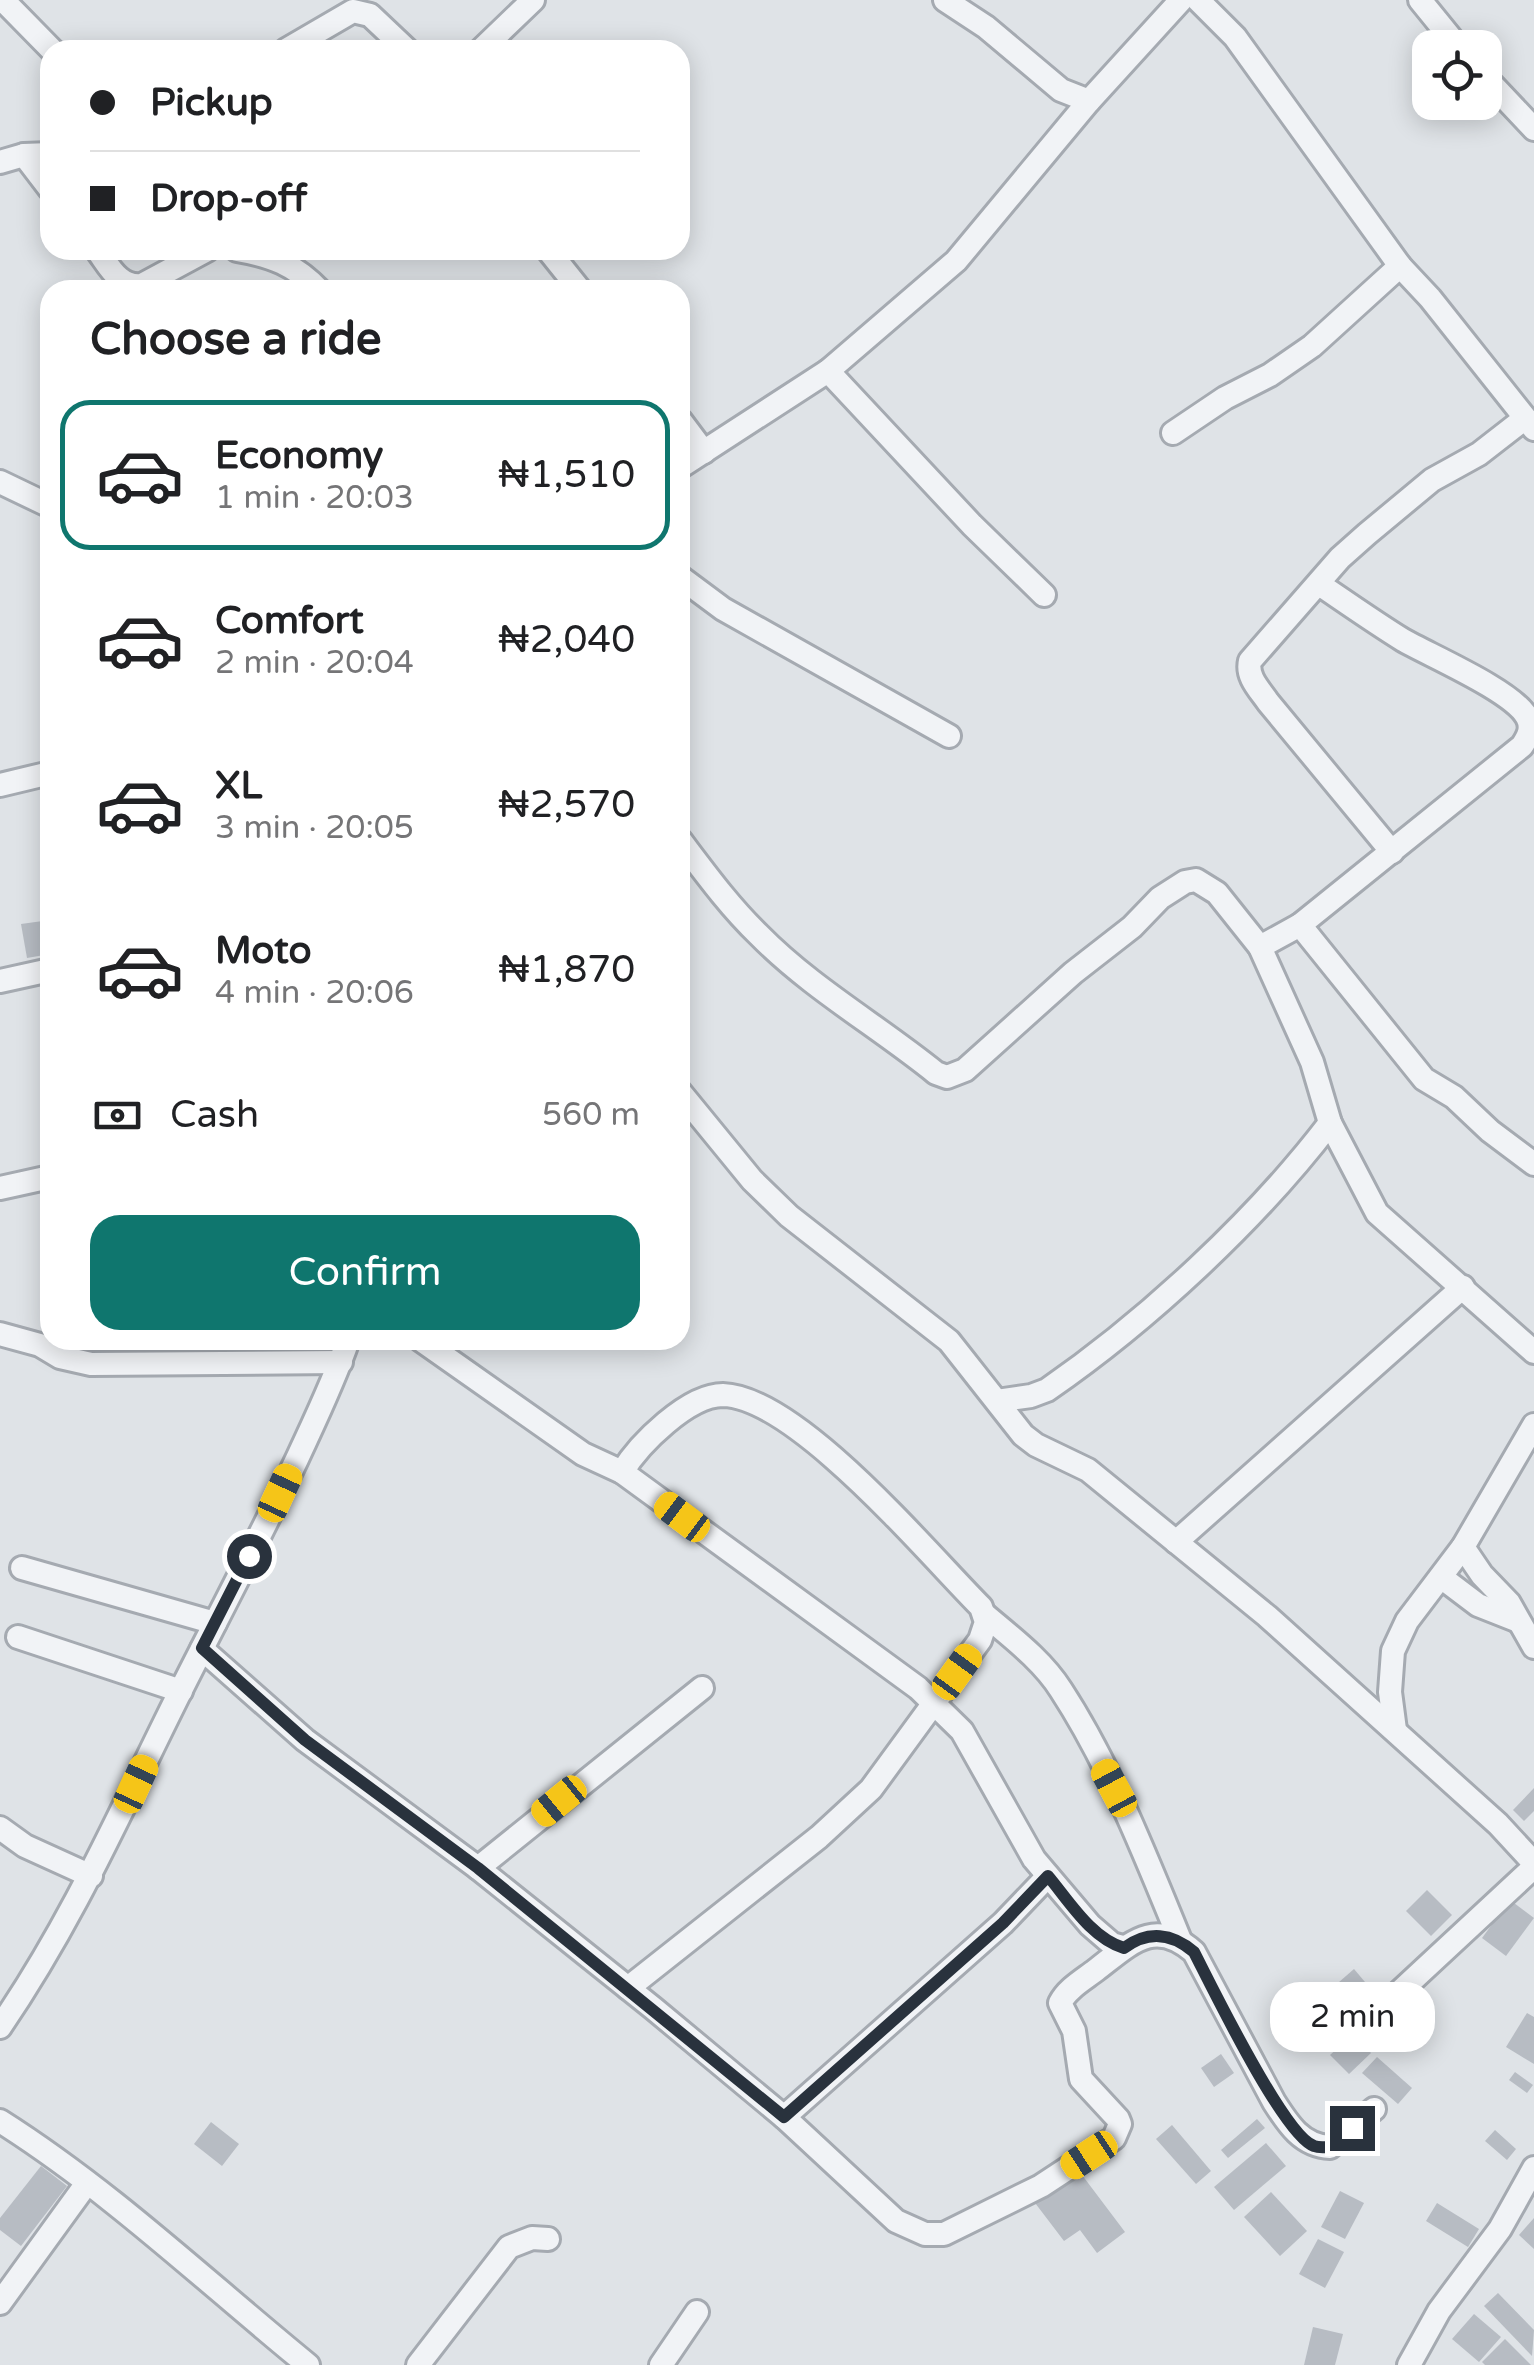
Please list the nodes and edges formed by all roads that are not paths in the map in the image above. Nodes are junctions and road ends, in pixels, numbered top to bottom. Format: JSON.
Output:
{"nodes":[{"id":1,"x":3,"y":0,"type":"edge"},
{"id":2,"x":532,"y":0,"type":"edge"},
{"id":3,"x":945,"y":0,"type":"edge"},
{"id":4,"x":1181,"y":0,"type":"edge"},
{"id":5,"x":1198,"y":0,"type":"edge"},
{"id":6,"x":1420,"y":0,"type":"edge"},
{"id":7,"x":348,"y":5,"type":"edge"},
{"id":8,"x":1444,"y":30,"type":"edge"},
{"id":9,"x":42,"y":40,"type":"edge"},
{"id":10,"x":300,"y":40,"type":"edge"},
{"id":11,"x":400,"y":40,"type":"edge"},
{"id":12,"x":491,"y":40,"type":"edge"},
{"id":13,"x":1502,"y":95,"type":"edge"},
{"id":14,"x":1089,"y":101,"type":"junction"},
{"id":15,"x":1534,"y":129,"type":"edge"},
{"id":16,"x":40,"y":154,"type":"edge"},
{"id":17,"x":24,"y":155,"type":"junction"},
{"id":18,"x":0,"y":162,"type":"edge"},
{"id":19,"x":40,"y":176,"type":"edge"},
{"id":20,"x":104,"y":260,"type":"edge"},
{"id":21,"x":189,"y":260,"type":"edge"},
{"id":22,"x":279,"y":260,"type":"edge"},
{"id":23,"x":556,"y":260,"type":"edge"},
{"id":24,"x":1400,"y":266,"type":"junction"},
{"id":25,"x":119,"y":280,"type":"edge"},
{"id":26,"x":151,"y":280,"type":"edge"},
{"id":27,"x":307,"y":280,"type":"edge"},
{"id":28,"x":572,"y":280,"type":"edge"},
{"id":29,"x":828,"y":371,"type":"junction"},
{"id":30,"x":1529,"y":424,"type":"edge"},
{"id":31,"x":690,"y":433,"type":"edge"},
{"id":32,"x":1172,"y":433,"type":"dead end"},
{"id":33,"x":704,"y":452,"type":"junction"},
{"id":34,"x":690,"y":461,"type":"edge"},
{"id":35,"x":0,"y":482,"type":"edge"},
{"id":36,"x":40,"y":501,"type":"edge"},
{"id":37,"x":690,"y":584,"type":"edge"},
{"id":38,"x":1319,"y":584,"type":"junction"},
{"id":39,"x":1044,"y":595,"type":"dead end"},
{"id":40,"x":949,"y":736,"type":"dead end"},
{"id":41,"x":40,"y":775,"type":"edge"},
{"id":42,"x":0,"y":785,"type":"edge"},
{"id":43,"x":1392,"y":852,"type":"junction"},
{"id":44,"x":690,"y":853,"type":"edge"},
{"id":45,"x":1300,"y":925,"type":"junction"},
{"id":46,"x":1260,"y":948,"type":"junction"},
{"id":47,"x":40,"y":972,"type":"edge"},
{"id":48,"x":0,"y":981,"type":"edge"},
{"id":49,"x":690,"y":1104,"type":"edge"},
{"id":50,"x":1330,"y":1122,"type":"junction"},
{"id":51,"x":1534,"y":1164,"type":"edge"},
{"id":52,"x":40,"y":1180,"type":"edge"},
{"id":53,"x":0,"y":1188,"type":"edge"},
{"id":54,"x":1463,"y":1287,"type":"junction"},
{"id":55,"x":0,"y":1334,"type":"edge"},
{"id":56,"x":40,"y":1345,"type":"edge"},
{"id":57,"x":1533,"y":1348,"type":"edge"},
{"id":58,"x":48,"y":1350,"type":"edge"},
{"id":59,"x":435,"y":1350,"type":"edge"},
{"id":60,"x":344,"y":1351,"type":"edge"},
{"id":61,"x":997,"y":1402,"type":"junction"},
{"id":62,"x":1534,"y":1425,"type":"edge"},
{"id":63,"x":622,"y":1472,"type":"junction"},
{"id":64,"x":1176,"y":1542,"type":"junction"},
{"id":65,"x":1463,"y":1547,"type":"junction"},
{"id":66,"x":22,"y":1568,"type":"dead end"},
{"id":67,"x":1441,"y":1577,"type":"junction"},
{"id":68,"x":984,"y":1614,"type":"junction"},
{"id":69,"x":1516,"y":1620,"type":"junction"},
{"id":70,"x":215,"y":1623,"type":"junction"},
{"id":71,"x":18,"y":1637,"type":"dead end"},
{"id":72,"x":1534,"y":1647,"type":"edge"},
{"id":73,"x":202,"y":1648,"type":"junction"},
{"id":74,"x":702,"y":1688,"type":"dead end"},
{"id":75,"x":180,"y":1690,"type":"junction"},
{"id":76,"x":934,"y":1704,"type":"junction"},
{"id":77,"x":1395,"y":1730,"type":"junction"},
{"id":78,"x":0,"y":1828,"type":"edge"},
{"id":79,"x":1534,"y":1864,"type":"edge"},
{"id":80,"x":478,"y":1868,"type":"junction"},
{"id":81,"x":91,"y":1876,"type":"junction"},
{"id":82,"x":1048,"y":1876,"type":"junction"},
{"id":83,"x":1180,"y":1940,"type":"junction"},
{"id":84,"x":1124,"y":1948,"type":"junction"},
{"id":85,"x":628,"y":1988,"type":"junction"},
{"id":86,"x":0,"y":2026,"type":"edge"},
{"id":87,"x":1351,"y":2037,"type":"dead end"},
{"id":88,"x":1374,"y":2109,"type":"dead end"},
{"id":89,"x":784,"y":2117,"type":"junction"},
{"id":90,"x":0,"y":2121,"type":"edge"},
{"id":91,"x":1534,"y":2168,"type":"edge"},
{"id":92,"x":87,"y":2183,"type":"junction"},
{"id":93,"x":548,"y":2238,"type":"dead end"},
{"id":94,"x":0,"y":2303,"type":"edge"},
{"id":95,"x":697,"y":2312,"type":"dead end"},
{"id":96,"x":308,"y":2365,"type":"edge"},
{"id":97,"x":418,"y":2365,"type":"edge"},
{"id":98,"x":661,"y":2365,"type":"edge"},
{"id":99,"x":1409,"y":2365,"type":"edge"}],
"edges":[{"from":1,"to":9,"type":"street"},
{"from":2,"to":12,"type":"street"},
{"from":3,"to":14,"type":"street"},
{"from":4,"to":14,"type":"street"},
{"from":5,"to":24,"type":"street"},
{"from":6,"to":8,"type":"street"},
{"from":7,"to":10,"type":"street"},
{"from":7,"to":11,"type":"street"},
{"from":13,"to":15,"type":"street"},
{"from":14,"to":29,"type":"street"},
{"from":16,"to":17,"type":"street"},
{"from":17,"to":18,"type":"street"},
{"from":17,"to":19,"type":"street"},
{"from":20,"to":25,"type":"street"},
{"from":21,"to":26,"type":"street"},
{"from":22,"to":27,"type":"street"},
{"from":23,"to":28,"type":"street"},
{"from":24,"to":30,"type":"street"},
{"from":24,"to":32,"type":"street"},
{"from":29,"to":33,"type":"street"},
{"from":29,"to":39,"type":"street"},
{"from":30,"to":38,"type":"street"},
{"from":31,"to":33,"type":"street"},
{"from":33,"to":34,"type":"street"},
{"from":35,"to":36,"type":"street"},
{"from":37,"to":40,"type":"street"},
{"from":38,"to":43,"type":"street"},
{"from":38,"to":43,"type":"street"},
{"from":41,"to":42,"type":"street"},
{"from":43,"to":45,"type":"street"},
{"from":44,"to":46,"type":"street"},
{"from":45,"to":46,"type":"street"},
{"from":45,"to":51,"type":"street"},
{"from":46,"to":50,"type":"street"},
{"from":47,"to":48,"type":"street"},
{"from":49,"to":61,"type":"street"},
{"from":50,"to":54,"type":"street"},
{"from":50,"to":61,"type":"street"},
{"from":52,"to":53,"type":"street"},
{"from":54,"to":57,"type":"street"},
{"from":54,"to":64,"type":"street"},
{"from":55,"to":56,"type":"street"},
{"from":58,"to":60,"type":"street"},
{"from":59,"to":63,"type":"street"},
{"from":60,"to":70,"type":"street"},
{"from":61,"to":64,"type":"street"},
{"from":62,"to":65,"type":"street"},
{"from":63,"to":68,"type":"street"},
{"from":63,"to":76,"type":"street"},
{"from":64,"to":77,"type":"street"},
{"from":65,"to":67,"type":"street"},
{"from":65,"to":69,"type":"street"},
{"from":66,"to":70,"type":"street"},
{"from":67,"to":69,"type":"street"},
{"from":67,"to":77,"type":"street"},
{"from":68,"to":76,"type":"street"},
{"from":68,"to":83,"type":"street"},
{"from":69,"to":72,"type":"street"},
{"from":70,"to":73,"type":"street"},
{"from":71,"to":75,"type":"street"},
{"from":73,"to":75,"type":"street"},
{"from":73,"to":80,"type":"street"},
{"from":74,"to":80,"type":"street"},
{"from":75,"to":81,"type":"street"},
{"from":76,"to":82,"type":"street"},
{"from":76,"to":85,"type":"street"},
{"from":77,"to":79,"type":"street"},
{"from":78,"to":81,"type":"street"},
{"from":79,"to":87,"type":"street"},
{"from":80,"to":85,"type":"street"},
{"from":81,"to":86,"type":"street"},
{"from":82,"to":84,"type":"street"},
{"from":82,"to":89,"type":"street"},
{"from":83,"to":84,"type":"street"},
{"from":83,"to":88,"type":"street"},
{"from":84,"to":89,"type":"street"},
{"from":85,"to":89,"type":"street"},
{"from":90,"to":92,"type":"street"},
{"from":91,"to":99,"type":"street"},
{"from":92,"to":94,"type":"street"},
{"from":92,"to":96,"type":"street"},
{"from":93,"to":97,"type":"street"},
{"from":95,"to":98,"type":"street"}]}
